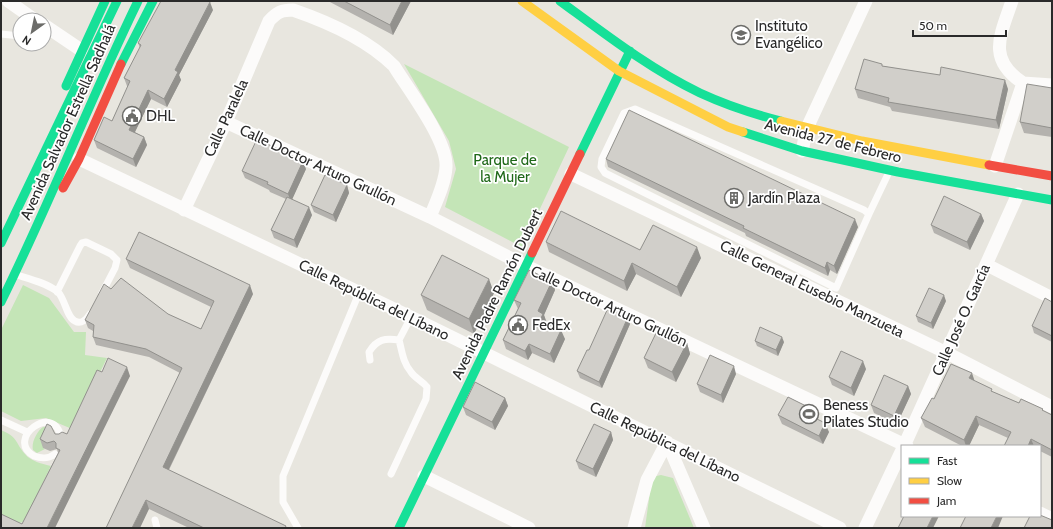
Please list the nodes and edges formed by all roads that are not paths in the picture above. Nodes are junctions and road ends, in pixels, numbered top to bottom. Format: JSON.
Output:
{"nodes":[{"id":1,"x":8,"y":1,"type":"edge"},
{"id":2,"x":105,"y":1,"type":"edge"},
{"id":3,"x":117,"y":1,"type":"edge"},
{"id":4,"x":138,"y":1,"type":"edge"},
{"id":5,"x":153,"y":1,"type":"edge"},
{"id":6,"x":522,"y":1,"type":"edge"},
{"id":7,"x":560,"y":1,"type":"edge"},
{"id":8,"x":866,"y":1,"type":"edge"},
{"id":9,"x":1012,"y":1,"type":"edge"},
{"id":10,"x":285,"y":6,"type":"edge"},
{"id":11,"x":24,"y":12,"type":"edge"},
{"id":12,"x":52,"y":31,"type":"edge"},
{"id":13,"x":1,"y":34,"type":"edge"},
{"id":14,"x":12,"y":35,"type":"edge"},
{"id":15,"x":81,"y":50,"type":"junction"},
{"id":16,"x":630,"y":51,"type":"junction"},
{"id":17,"x":620,"y":71,"type":"junction"},
{"id":18,"x":1023,"y":83,"type":"junction"},
{"id":19,"x":1052,"y":85,"type":"edge"},
{"id":20,"x":226,"y":122,"type":"junction"},
{"id":21,"x":807,"y":128,"type":"junction"},
{"id":22,"x":802,"y":151,"type":"junction"},
{"id":23,"x":79,"y":159,"type":"junction"},
{"id":24,"x":995,"y":166,"type":"junction"},
{"id":25,"x":890,"y":170,"type":"junction"},
{"id":26,"x":572,"y":174,"type":"junction"},
{"id":27,"x":1052,"y":176,"type":"edge"},
{"id":28,"x":1018,"y":194,"type":"junction"},
{"id":29,"x":1052,"y":200,"type":"edge"},
{"id":30,"x":184,"y":210,"type":"junction"},
{"id":31,"x":869,"y":214,"type":"junction"},
{"id":32,"x":430,"y":217,"type":"junction"},
{"id":33,"x":1,"y":242,"type":"edge"},
{"id":34,"x":25,"y":254,"type":"junction"},
{"id":35,"x":986,"y":265,"type":"junction"},
{"id":36,"x":526,"y":266,"type":"junction"},
{"id":37,"x":15,"y":274,"type":"junction"},
{"id":38,"x":57,"y":292,"type":"junction"},
{"id":39,"x":359,"y":293,"type":"junction"},
{"id":40,"x":1052,"y":298,"type":"edge"},
{"id":41,"x":1,"y":302,"type":"edge"},
{"id":42,"x":411,"y":317,"type":"junction"},
{"id":43,"x":399,"y":340,"type":"junction"},
{"id":44,"x":484,"y":353,"type":"junction"},
{"id":45,"x":947,"y":353,"type":"junction"},
{"id":46,"x":370,"y":360,"type":"dead end"},
{"id":47,"x":1052,"y":406,"type":"edge"},
{"id":48,"x":1,"y":420,"type":"edge"},
{"id":49,"x":27,"y":432,"type":"junction"},
{"id":50,"x":61,"y":438,"type":"edge"},
{"id":51,"x":668,"y":442,"type":"junction"},
{"id":52,"x":905,"y":445,"type":"edge"},
{"id":53,"x":901,"y":446,"type":"edge"},
{"id":54,"x":901,"y":453,"type":"edge"},
{"id":55,"x":55,"y":454,"type":"edge"},
{"id":56,"x":391,"y":474,"type":"dead end"},
{"id":57,"x":424,"y":476,"type":"junction"},
{"id":58,"x":1041,"y":514,"type":"edge"},
{"id":59,"x":155,"y":520,"type":"dead end"},
{"id":60,"x":1052,"y":520,"type":"edge"},
{"id":61,"x":157,"y":528,"type":"edge"},
{"id":62,"x":298,"y":528,"type":"edge"},
{"id":63,"x":399,"y":528,"type":"edge"},
{"id":64,"x":529,"y":528,"type":"edge"},
{"id":65,"x":634,"y":528,"type":"edge"},
{"id":66,"x":704,"y":528,"type":"edge"},
{"id":67,"x":840,"y":528,"type":"edge"},
{"id":68,"x":865,"y":528,"type":"edge"}],
"edges":[{"from":1,"to":11,"type":"street"},
{"from":2,"to":15,"type":"main road","name":"Avenida Salvador Estrella Sadhalá"},
{"from":3,"to":33,"type":"main road","name":"Avenida Salvador Estrella Sadhalá"},
{"from":4,"to":34,"type":"main road","name":"Avenida Salvador Estrella Sadhalá"},
{"from":5,"to":23,"type":"main road","name":"Avenida Salvador Estrella Sadhalá"},
{"from":6,"to":17,"type":"main road","name":"Avenida 27 de Febrero"},
{"from":7,"to":16,"type":"main road","name":"Avenida 27 de Febrero"},
{"from":8,"to":21,"type":"street"},
{"from":9,"to":18,"type":"street"},
{"from":10,"to":20,"type":"street","name":"Calle Paralela"},
{"from":10,"to":32,"type":"street"},
{"from":12,"to":15,"type":"street"},
{"from":13,"to":14,"type":"lane"},
{"from":15,"to":33,"type":"main road","name":"Avenida Salvador Estrella Sadhalá"},
{"from":16,"to":17,"type":"main road","name":"Avenida Padre Ramón Dubert"},
{"from":16,"to":21,"type":"main road","name":"Avenida 27 de Febrero"},
{"from":17,"to":22,"type":"main road","name":"Avenida 27 de Febrero"},
{"from":17,"to":26,"type":"main road","name":"Avenida Padre Ramón Dubert"},
{"from":18,"to":19,"type":"street"},
{"from":18,"to":24,"type":"street"},
{"from":20,"to":30,"type":"street","name":"Calle Paralela"},
{"from":20,"to":32,"type":"street","name":"Calle Doctor Arturo Grullón"},
{"from":21,"to":22,"type":"street"},
{"from":21,"to":24,"type":"main road","name":"Avenida 27 de Febrero"},
{"from":22,"to":25,"type":"main road","name":"Avenida 27 de Febrero"},
{"from":23,"to":30,"type":"street","name":"Calle República del Líbano"},
{"from":23,"to":34,"type":"main road","name":"Avenida Salvador Estrella Sadhalá"},
{"from":24,"to":27,"type":"main road","name":"Avenida 27 de Febrero"},
{"from":25,"to":28,"type":"main road","name":"Avenida 27 de Febrero"},
{"from":25,"to":31,"type":"lane"},
{"from":26,"to":36,"type":"main road","name":"Avenida Padre Ramón Dubert"},
{"from":26,"to":45,"type":"street","name":"Calle General Eusebio Manzueta"},
{"from":28,"to":29,"type":"main road","name":"Avenida 27 de Febrero"},
{"from":28,"to":35,"type":"street","name":"Calle José O. García"},
{"from":30,"to":39,"type":"street","name":"Calle República del Líbano"},
{"from":31,"to":31,"type":"lane"},
{"from":32,"to":36,"type":"street","name":"Calle Doctor Arturo Grullón"},
{"from":34,"to":37,"type":"main road","name":"Avenida Salvador Estrella Sadhalá"},
{"from":35,"to":40,"type":"street"},
{"from":35,"to":45,"type":"street","name":"Calle José O. García"},
{"from":36,"to":44,"type":"main road","name":"Avenida Padre Ramón Dubert"},
{"from":36,"to":53,"type":"street","name":"Calle Doctor Arturo Grullón"},
{"from":37,"to":38,"type":"lane"},
{"from":37,"to":41,"type":"main road","name":"Avenida Salvador Estrella Sadhalá"},
{"from":38,"to":38,"type":"lane"},
{"from":39,"to":42,"type":"street","name":"Calle República del Líbano"},
{"from":39,"to":62,"type":"lane"},
{"from":42,"to":43,"type":"lane"},
{"from":42,"to":44,"type":"street","name":"Calle República del Líbano"},
{"from":43,"to":46,"type":"lane"},
{"from":43,"to":56,"type":"lane"},
{"from":44,"to":51,"type":"street","name":"Calle República del Líbano"},
{"from":44,"to":57,"type":"main road","name":"Avenida Padre Ramón Dubert"},
{"from":45,"to":47,"type":"street","name":"Calle General Eusebio Manzueta"},
{"from":45,"to":52,"type":"street","name":"Calle José O. García"},
{"from":48,"to":49,"type":"lane"},
{"from":49,"to":50,"type":"lane"},
{"from":49,"to":55,"type":"lane"},
{"from":51,"to":65,"type":"street"},
{"from":51,"to":66,"type":"street"},
{"from":51,"to":67,"type":"street","name":"Calle República del Líbano"},
{"from":54,"to":68,"type":"street","name":"Calle José O. García"},
{"from":57,"to":63,"type":"main road","name":"Avenida Padre Ramón Dubert"},
{"from":57,"to":64,"type":"street"},
{"from":58,"to":60,"type":"street"},
{"from":59,"to":61,"type":"lane"}]}
